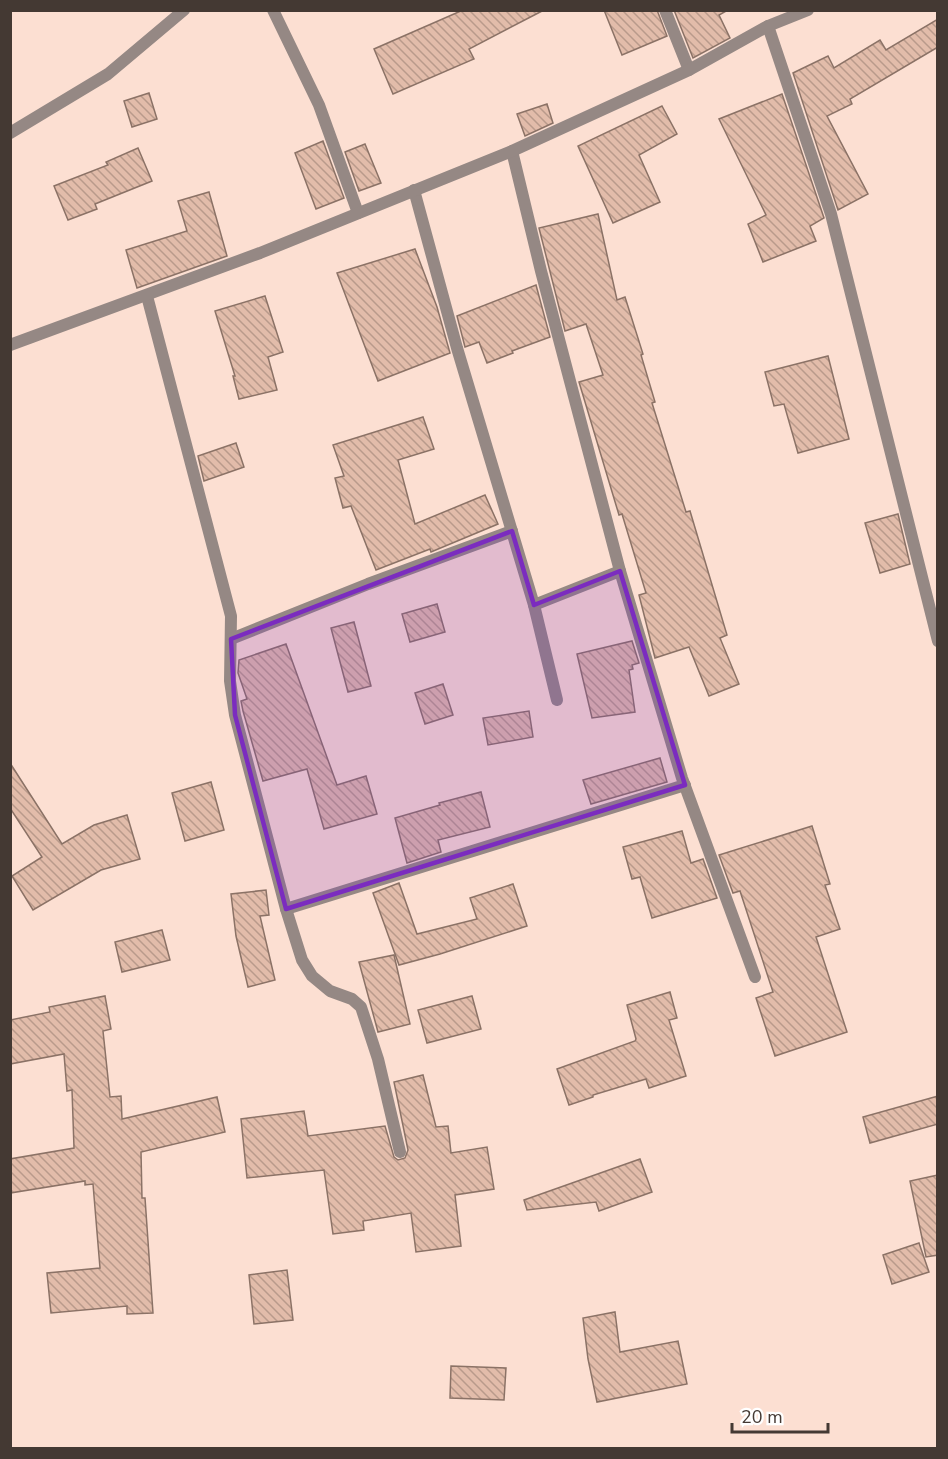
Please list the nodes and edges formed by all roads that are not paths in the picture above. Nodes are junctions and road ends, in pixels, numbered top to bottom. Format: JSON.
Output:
{"nodes":[{"id":1,"x":183,"y":10,"type":"edge"},
{"id":2,"x":273,"y":10,"type":"edge"},
{"id":3,"x":665,"y":10,"type":"edge"},
{"id":4,"x":808,"y":10,"type":"edge"},
{"id":5,"x":768,"y":26,"type":"junction"},
{"id":6,"x":690,"y":70,"type":"junction"},
{"id":7,"x":10,"y":133,"type":"edge"},
{"id":8,"x":512,"y":151,"type":"junction"},
{"id":9,"x":414,"y":190,"type":"junction"},
{"id":10,"x":358,"y":213,"type":"junction"},
{"id":11,"x":147,"y":296,"type":"junction"},
{"id":12,"x":10,"y":345,"type":"edge"},
{"id":13,"x":512,"y":531,"type":"junction"},
{"id":14,"x":620,"y":571,"type":"junction"},
{"id":15,"x":534,"y":605,"type":"junction"},
{"id":16,"x":231,"y":639,"type":"junction"},
{"id":17,"x":938,"y":641,"type":"edge"},
{"id":18,"x":557,"y":700,"type":"dead end"},
{"id":19,"x":685,"y":785,"type":"junction"},
{"id":20,"x":286,"y":909,"type":"junction"},
{"id":21,"x":755,"y":977,"type":"dead end"},
{"id":22,"x":400,"y":1152,"type":"dead end"}],
"edges":[{"from":1,"to":7,"type":"street"},
{"from":2,"to":10,"type":"street"},
{"from":3,"to":6,"type":"street"},
{"from":4,"to":5,"type":"street"},
{"from":5,"to":6,"type":"street"},
{"from":5,"to":17,"type":"street"},
{"from":6,"to":8,"type":"street"},
{"from":8,"to":9,"type":"street"},
{"from":8,"to":14,"type":"street"},
{"from":9,"to":10,"type":"street"},
{"from":9,"to":13,"type":"street"},
{"from":10,"to":11,"type":"street"},
{"from":11,"to":12,"type":"street"},
{"from":11,"to":16,"type":"street"},
{"from":13,"to":15,"type":"street"},
{"from":13,"to":16,"type":"street"},
{"from":14,"to":15,"type":"street"},
{"from":14,"to":19,"type":"street"},
{"from":15,"to":18,"type":"street"},
{"from":16,"to":20,"type":"street"},
{"from":19,"to":20,"type":"street"},
{"from":19,"to":21,"type":"street"},
{"from":20,"to":22,"type":"street"}]}
